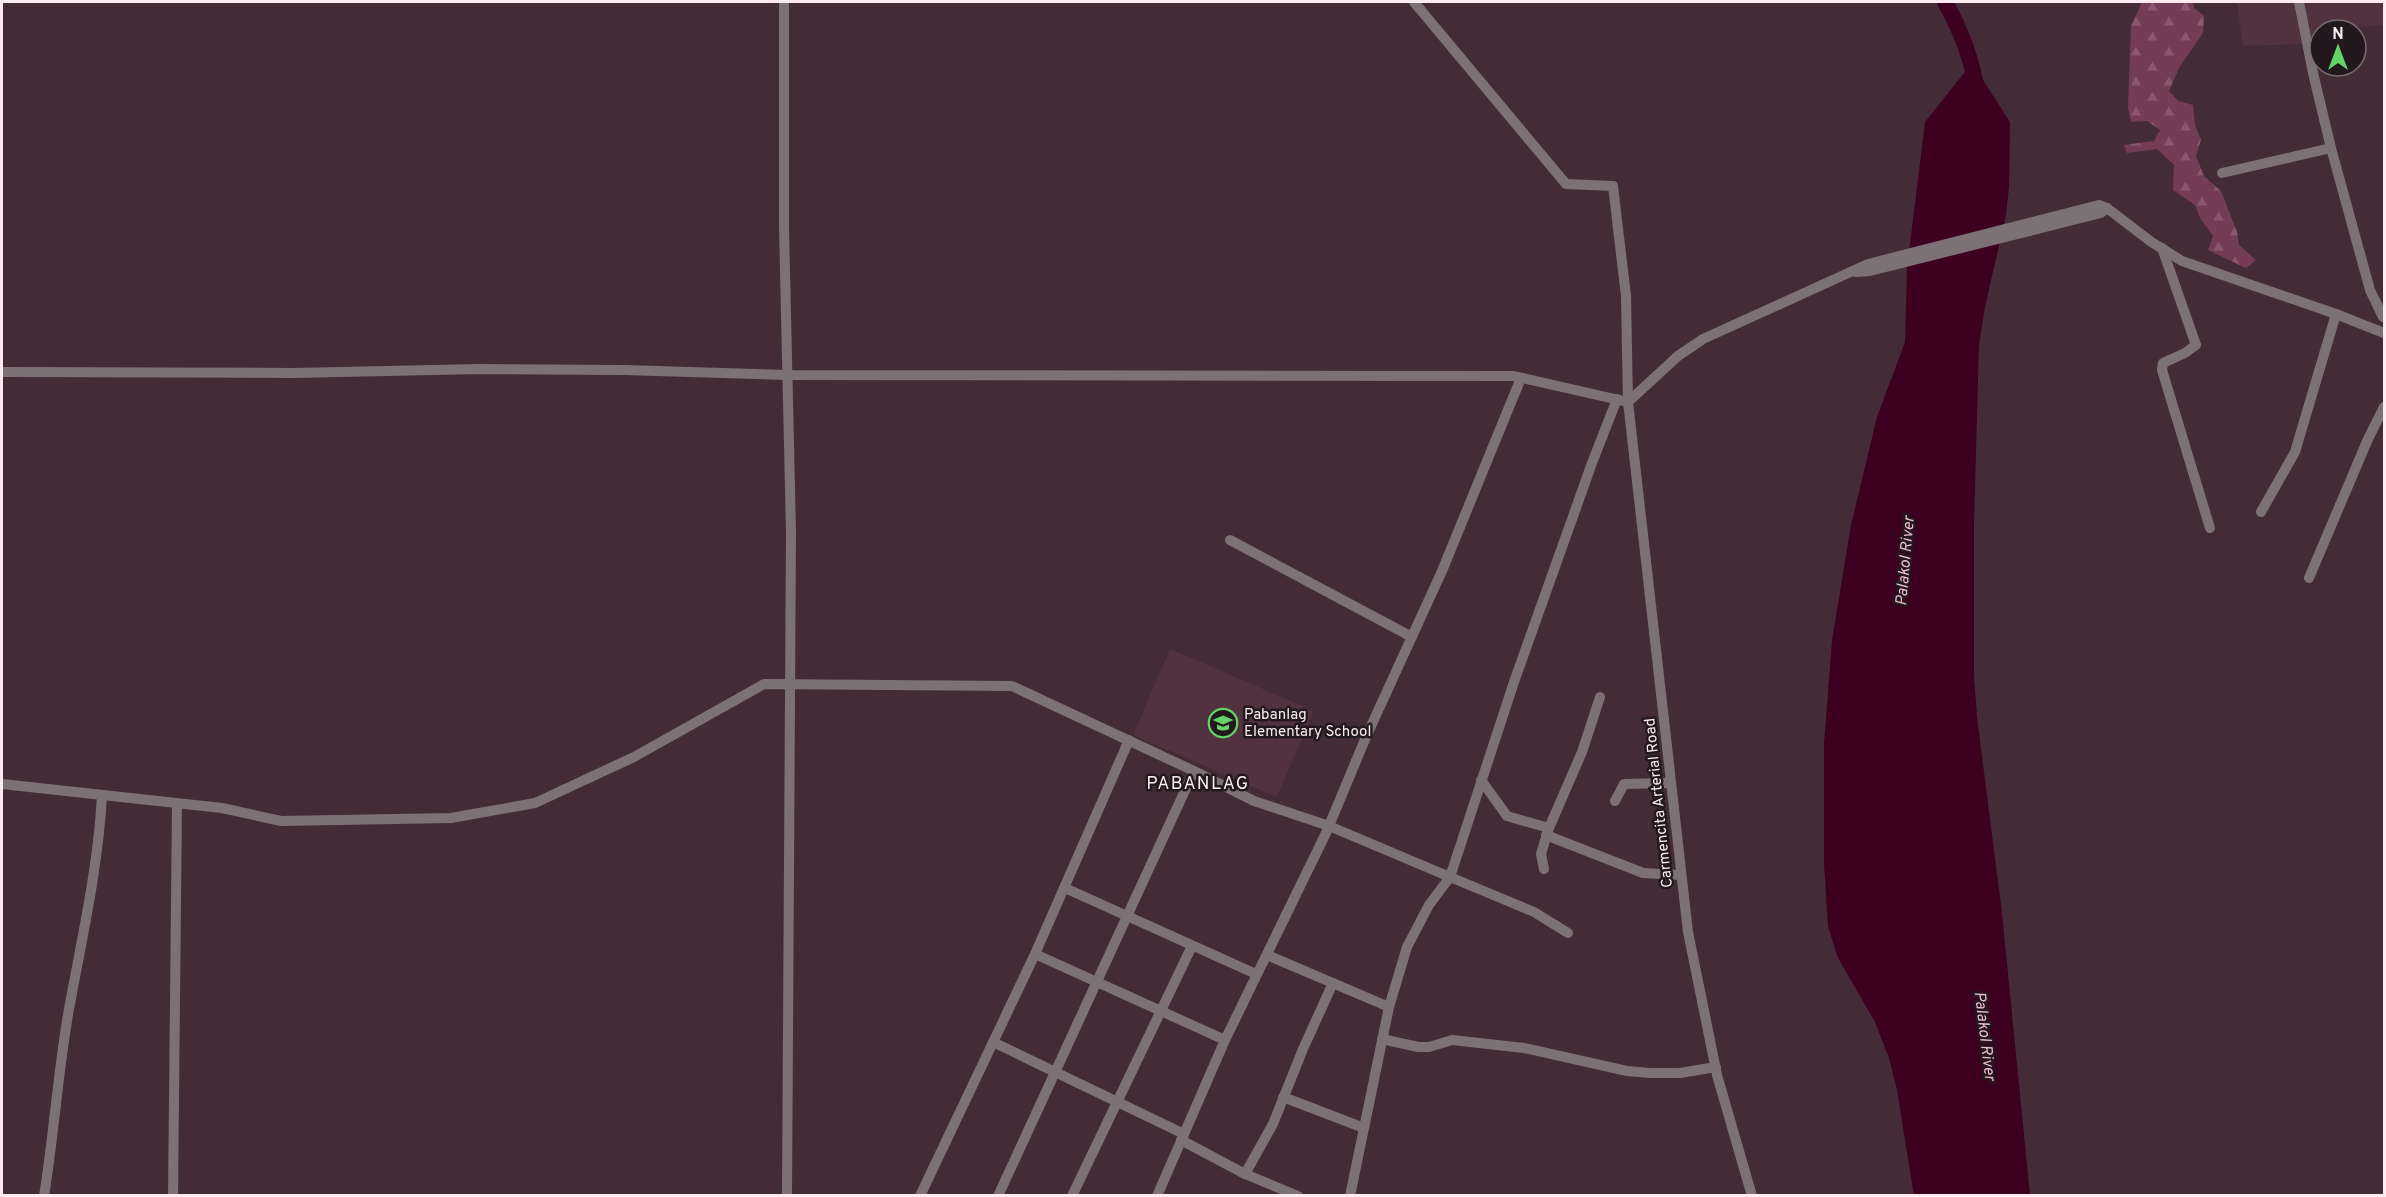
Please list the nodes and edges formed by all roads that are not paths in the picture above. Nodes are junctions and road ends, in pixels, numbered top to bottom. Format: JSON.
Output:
{"nodes":[{"id":1,"x":784,"y":2,"type":"edge"},
{"id":2,"x":1414,"y":2,"type":"edge"},
{"id":3,"x":2299,"y":2,"type":"edge"},
{"id":4,"x":2331,"y":148,"type":"junction"},
{"id":5,"x":2222,"y":173,"type":"dead end"},
{"id":6,"x":2162,"y":248,"type":"junction"},
{"id":7,"x":2384,"y":313,"type":"edge"},
{"id":8,"x":2336,"y":314,"type":"junction"},
{"id":9,"x":2384,"y":333,"type":"edge"},
{"id":10,"x":2,"y":372,"type":"edge"},
{"id":11,"x":787,"y":375,"type":"junction"},
{"id":12,"x":1521,"y":378,"type":"junction"},
{"id":13,"x":1623,"y":400,"type":"junction"},
{"id":14,"x":2385,"y":407,"type":"edge"},
{"id":15,"x":2261,"y":512,"type":"dead end"},
{"id":16,"x":2210,"y":528,"type":"dead end"},
{"id":17,"x":1230,"y":540,"type":"dead end"},
{"id":18,"x":2309,"y":578,"type":"dead end"},
{"id":19,"x":1412,"y":637,"type":"junction"},
{"id":20,"x":790,"y":685,"type":"junction"},
{"id":21,"x":1600,"y":697,"type":"dead end"},
{"id":22,"x":1129,"y":740,"type":"junction"},
{"id":23,"x":1194,"y":771,"type":"junction"},
{"id":24,"x":1481,"y":780,"type":"junction"},
{"id":25,"x":1670,"y":783,"type":"junction"},
{"id":26,"x":2,"y":784,"type":"edge"},
{"id":27,"x":102,"y":796,"type":"junction"},
{"id":28,"x":1615,"y":801,"type":"dead end"},
{"id":29,"x":177,"y":804,"type":"junction"},
{"id":30,"x":1329,"y":826,"type":"junction"},
{"id":31,"x":1548,"y":832,"type":"junction"},
{"id":32,"x":1544,"y":869,"type":"dead end"},
{"id":33,"x":1681,"y":875,"type":"junction"},
{"id":34,"x":1450,"y":877,"type":"junction"},
{"id":35,"x":1065,"y":888,"type":"junction"},
{"id":36,"x":1127,"y":916,"type":"junction"},
{"id":37,"x":1568,"y":933,"type":"dead end"},
{"id":38,"x":1192,"y":946,"type":"junction"},
{"id":39,"x":1035,"y":954,"type":"junction"},
{"id":40,"x":1267,"y":955,"type":"junction"},
{"id":41,"x":1256,"y":974,"type":"junction"},
{"id":42,"x":1097,"y":981,"type":"junction"},
{"id":43,"x":1333,"y":983,"type":"junction"},
{"id":44,"x":1389,"y":1007,"type":"junction"},
{"id":45,"x":1161,"y":1010,"type":"junction"},
{"id":46,"x":1382,"y":1039,"type":"junction"},
{"id":47,"x":1225,"y":1040,"type":"junction"},
{"id":48,"x":993,"y":1042,"type":"junction"},
{"id":49,"x":1716,"y":1067,"type":"junction"},
{"id":50,"x":1055,"y":1071,"type":"junction"},
{"id":51,"x":1283,"y":1097,"type":"junction"},
{"id":52,"x":1117,"y":1103,"type":"junction"},
{"id":53,"x":1364,"y":1128,"type":"junction"},
{"id":54,"x":1182,"y":1137,"type":"junction"},
{"id":55,"x":1245,"y":1174,"type":"junction"},
{"id":56,"x":44,"y":1196,"type":"edge"},
{"id":57,"x":173,"y":1196,"type":"edge"},
{"id":58,"x":788,"y":1196,"type":"edge"},
{"id":59,"x":920,"y":1196,"type":"edge"},
{"id":60,"x":998,"y":1196,"type":"edge"},
{"id":61,"x":1072,"y":1196,"type":"edge"},
{"id":62,"x":1157,"y":1196,"type":"edge"},
{"id":63,"x":1298,"y":1196,"type":"edge"},
{"id":64,"x":1350,"y":1196,"type":"edge"},
{"id":65,"x":1752,"y":1196,"type":"edge"}],
"edges":[{"from":1,"to":11,"type":"street"},
{"from":2,"to":13,"type":"street","name":"Carmencita Arterial Road"},
{"from":3,"to":4,"type":"street"},
{"from":4,"to":5,"type":"street"},
{"from":4,"to":7,"type":"street"},
{"from":6,"to":8,"type":"street"},
{"from":6,"to":13,"type":"street"},
{"from":6,"to":16,"type":"street"},
{"from":7,"to":9,"type":"street"},
{"from":8,"to":9,"type":"street"},
{"from":8,"to":15,"type":"street"},
{"from":10,"to":11,"type":"street"},
{"from":11,"to":12,"type":"street"},
{"from":11,"to":20,"type":"street"},
{"from":12,"to":13,"type":"street"},
{"from":12,"to":19,"type":"street"},
{"from":13,"to":24,"type":"street"},
{"from":13,"to":25,"type":"street","name":"Carmencita Arterial Road"},
{"from":14,"to":18,"type":"street"},
{"from":17,"to":19,"type":"street"},
{"from":19,"to":30,"type":"street"},
{"from":20,"to":22,"type":"street"},
{"from":20,"to":29,"type":"street"},
{"from":20,"to":58,"type":"street"},
{"from":21,"to":31,"type":"street"},
{"from":22,"to":23,"type":"street"},
{"from":22,"to":35,"type":"street"},
{"from":23,"to":30,"type":"street"},
{"from":23,"to":36,"type":"street"},
{"from":24,"to":31,"type":"street"},
{"from":24,"to":34,"type":"street"},
{"from":25,"to":28,"type":"street"},
{"from":25,"to":33,"type":"street","name":"Carmencita Arterial Road"},
{"from":26,"to":27,"type":"street"},
{"from":27,"to":29,"type":"street"},
{"from":27,"to":56,"type":"street"},
{"from":29,"to":57,"type":"street"},
{"from":30,"to":34,"type":"street"},
{"from":30,"to":40,"type":"street"},
{"from":31,"to":32,"type":"street"},
{"from":31,"to":33,"type":"street"},
{"from":33,"to":49,"type":"street","name":"Carmencita Arterial Road"},
{"from":34,"to":37,"type":"street"},
{"from":34,"to":44,"type":"street"},
{"from":35,"to":36,"type":"street"},
{"from":35,"to":39,"type":"street"},
{"from":36,"to":38,"type":"street"},
{"from":36,"to":42,"type":"street"},
{"from":38,"to":41,"type":"street"},
{"from":38,"to":45,"type":"street"},
{"from":39,"to":42,"type":"street"},
{"from":39,"to":48,"type":"street"},
{"from":40,"to":41,"type":"street"},
{"from":40,"to":43,"type":"street"},
{"from":41,"to":47,"type":"street"},
{"from":42,"to":45,"type":"street"},
{"from":42,"to":50,"type":"street"},
{"from":43,"to":44,"type":"street"},
{"from":43,"to":51,"type":"street"},
{"from":44,"to":46,"type":"street"},
{"from":45,"to":47,"type":"street"},
{"from":45,"to":52,"type":"street"},
{"from":46,"to":49,"type":"street"},
{"from":46,"to":53,"type":"street"},
{"from":47,"to":54,"type":"street"},
{"from":48,"to":50,"type":"street"},
{"from":48,"to":59,"type":"street"},
{"from":49,"to":65,"type":"street","name":"Carmencita Arterial Road"},
{"from":50,"to":52,"type":"street"},
{"from":50,"to":60,"type":"street"},
{"from":51,"to":53,"type":"street"},
{"from":51,"to":55,"type":"street"},
{"from":52,"to":54,"type":"street"},
{"from":52,"to":61,"type":"street"},
{"from":53,"to":64,"type":"street"},
{"from":54,"to":55,"type":"street"},
{"from":54,"to":62,"type":"street"},
{"from":55,"to":63,"type":"street"}]}
